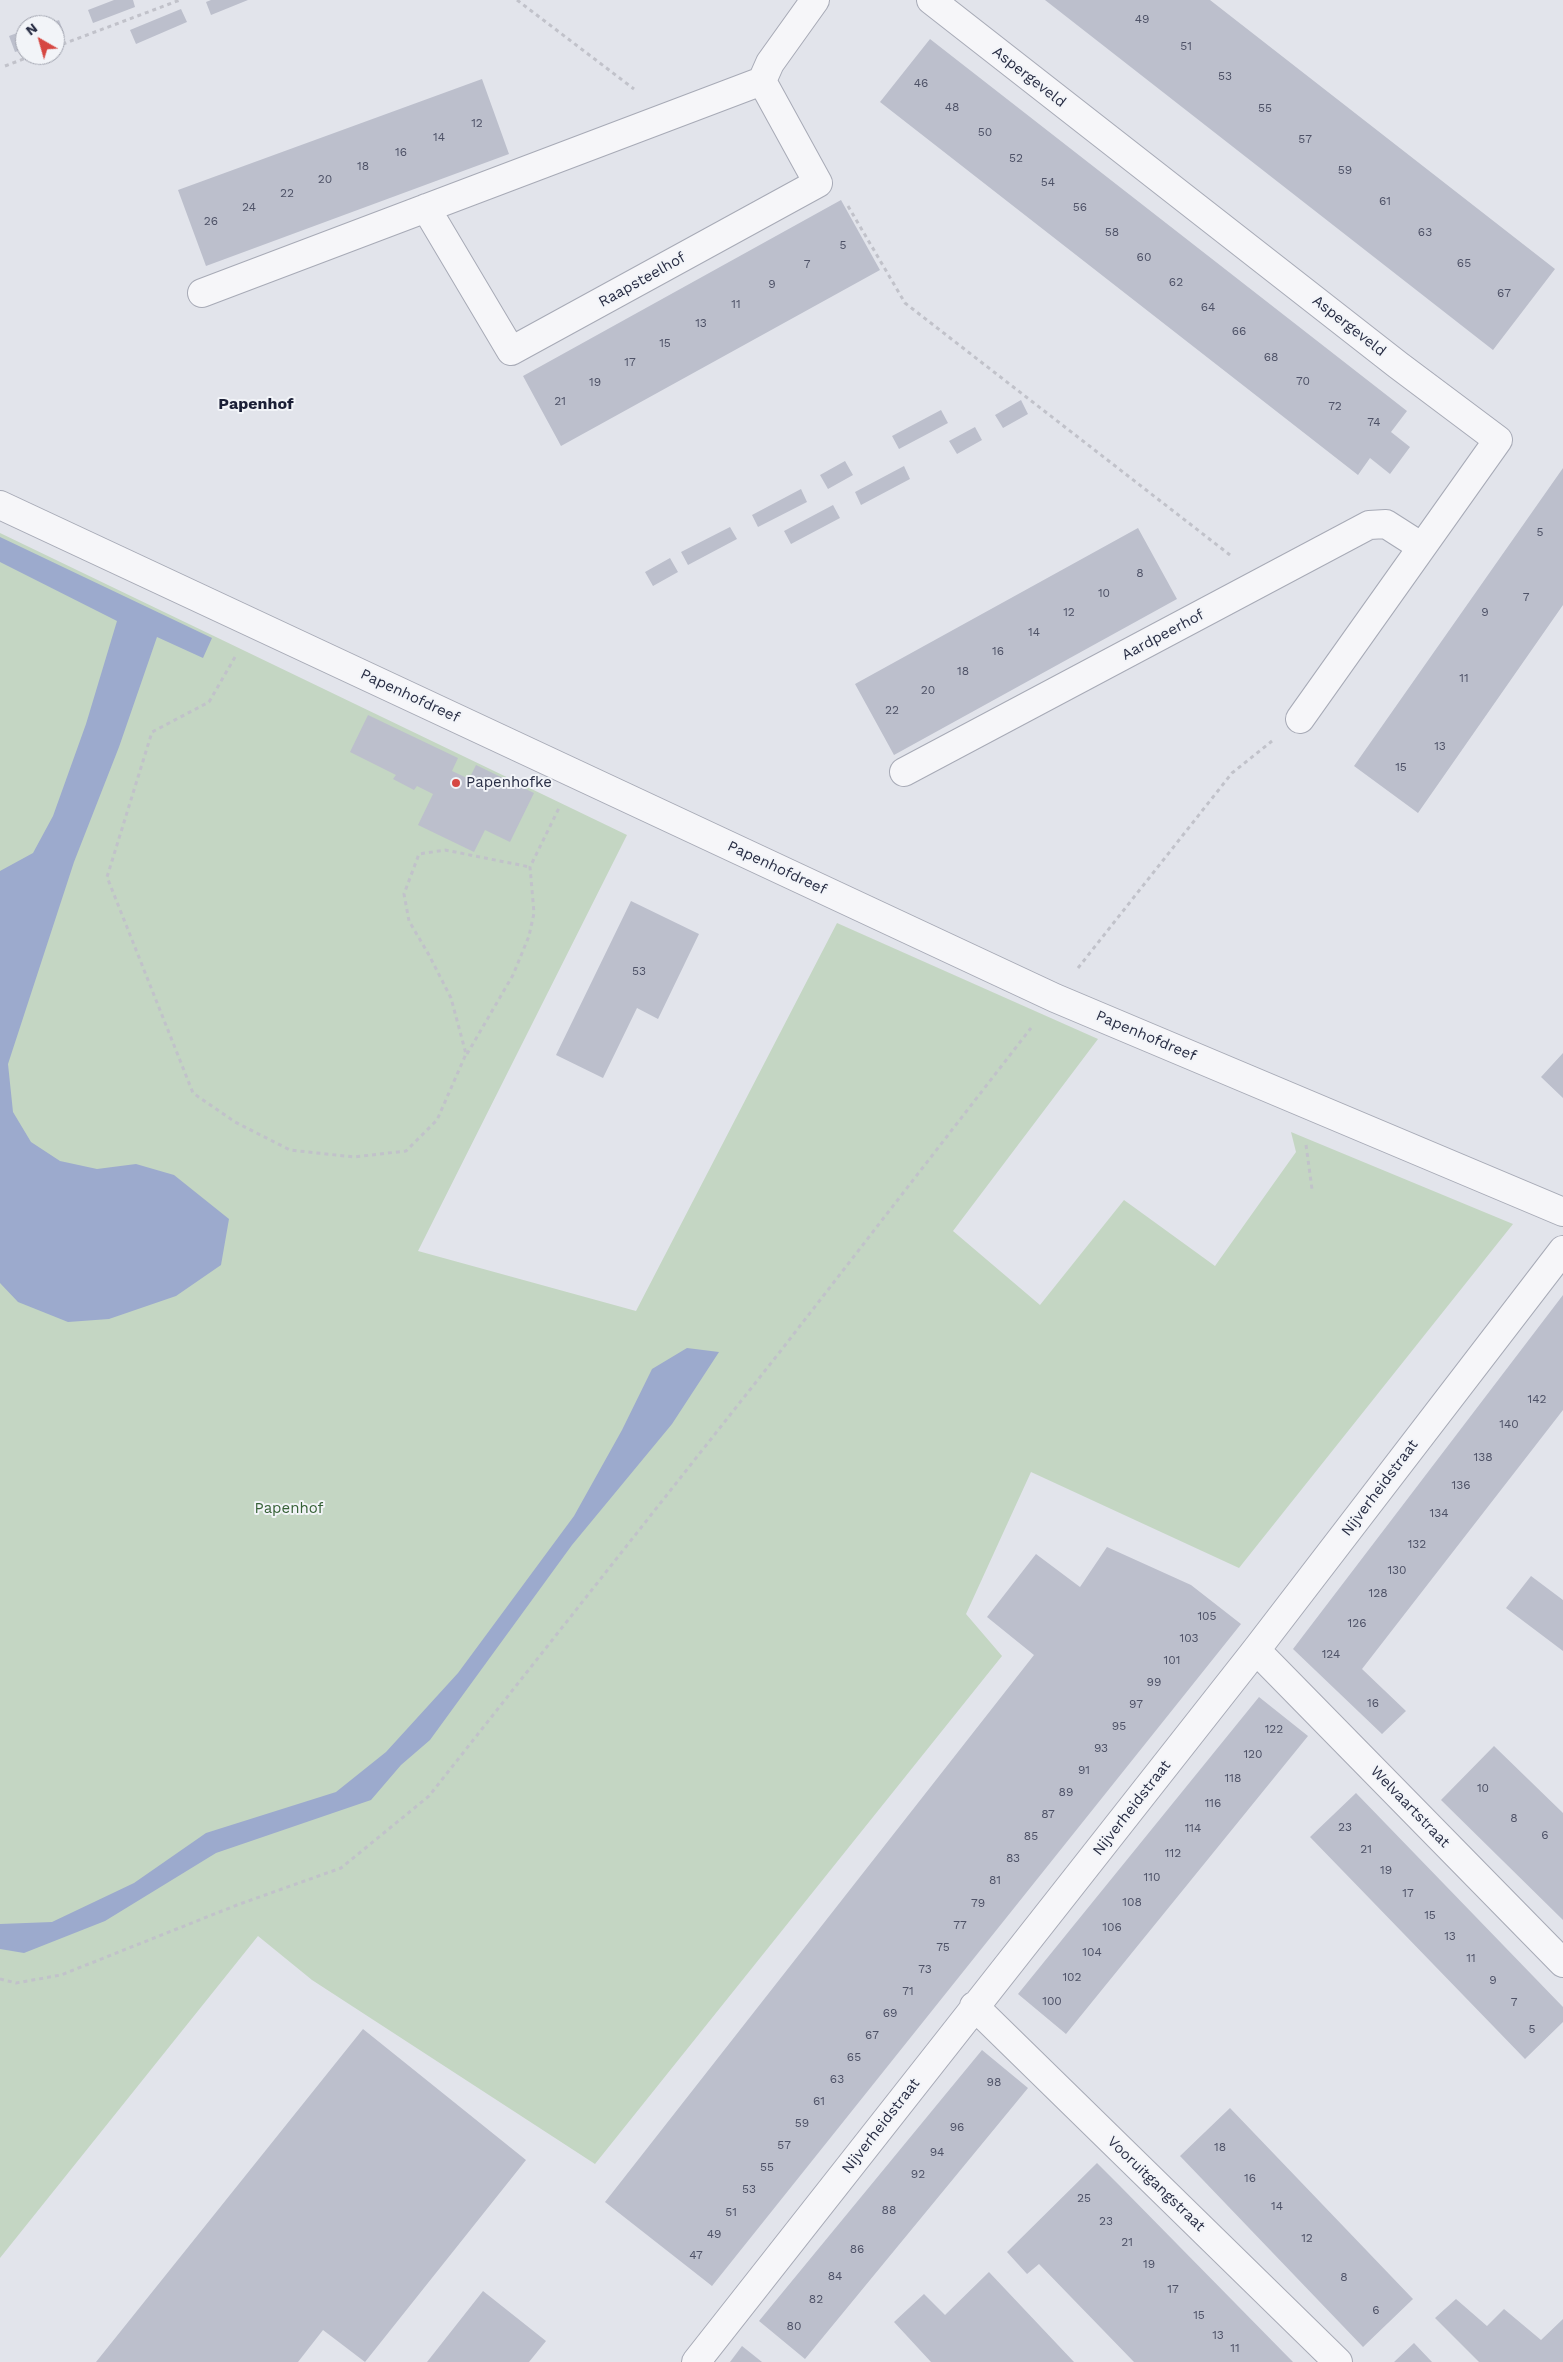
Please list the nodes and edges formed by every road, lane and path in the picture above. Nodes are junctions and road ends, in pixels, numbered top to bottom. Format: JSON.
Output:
{"nodes":[{"id":1,"x":180,"y":0,"type":"edge"},
{"id":2,"x":517,"y":0,"type":"edge"},
{"id":3,"x":815,"y":0,"type":"edge"},
{"id":4,"x":931,"y":0,"type":"edge"},
{"id":5,"x":65,"y":43,"type":"edge"},
{"id":6,"x":15,"y":62,"type":"edge"},
{"id":7,"x":5,"y":66,"type":"dead end"},
{"id":8,"x":762,"y":81,"type":"junction"},
{"id":9,"x":670,"y":116,"type":"junction"},
{"id":10,"x":818,"y":183,"type":"junction"},
{"id":11,"x":426,"y":208,"type":"junction"},
{"id":12,"x":202,"y":293,"type":"dead end"},
{"id":13,"x":0,"y":504,"type":"edge"},
{"id":14,"x":1422,"y":547,"type":"junction"},
{"id":15,"x":1263,"y":581,"type":"junction"},
{"id":16,"x":254,"y":624,"type":"junction"},
{"id":17,"x":1300,"y":719,"type":"joint"},
{"id":18,"x":904,"y":772,"type":"dead end"},
{"id":19,"x":577,"y":774,"type":"junction"},
{"id":20,"x":530,"y":867,"type":"junction"},
{"id":21,"x":1055,"y":998,"type":"junction"},
{"id":22,"x":466,"y":1054,"type":"junction"},
{"id":23,"x":1563,"y":1212,"type":"edge"},
{"id":24,"x":1563,"y":1250,"type":"edge"},
{"id":25,"x":1256,"y":1650,"type":"junction"},
{"id":26,"x":1563,"y":1963,"type":"edge"},
{"id":27,"x":0,"y":1979,"type":"edge"},
{"id":28,"x":974,"y":2006,"type":"junction"},
{"id":29,"x":696,"y":2362,"type":"edge"},
{"id":30,"x":1338,"y":2362,"type":"edge"}],
"edges":[{"from":1,"to":5,"type":"path"},
{"from":2,"to":9,"type":"path"},
{"from":3,"to":8,"type":"street"},
{"from":4,"to":14,"type":"street","name":"Aspergeveld"},
{"from":6,"to":7,"type":"path"},
{"from":8,"to":9,"type":"street"},
{"from":8,"to":10,"type":"street"},
{"from":9,"to":11,"type":"street"},
{"from":10,"to":11,"type":"street","name":"Raapsteelhof"},
{"from":10,"to":15,"type":"path"},
{"from":11,"to":12,"type":"street"},
{"from":13,"to":16,"type":"street","name":"Papenhofdreef"},
{"from":14,"to":15,"type":"street","name":"Aardpeerhof"},
{"from":14,"to":17,"type":"street","name":"Aspergeveld"},
{"from":15,"to":18,"type":"street","name":"Aardpeerhof"},
{"from":16,"to":19,"type":"street","name":"Papenhofdreef"},
{"from":16,"to":22,"type":"path"},
{"from":17,"to":21,"type":"path"},
{"from":19,"to":20,"type":"path"},
{"from":19,"to":21,"type":"street","name":"Papenhofdreef"},
{"from":20,"to":22,"type":"path"},
{"from":20,"to":22,"type":"path"},
{"from":21,"to":23,"type":"street","name":"Papenhofdreef"},
{"from":21,"to":27,"type":"path"},
{"from":24,"to":25,"type":"street","name":"Nijverheidstraat"},
{"from":25,"to":26,"type":"street","name":"Welvaartstraat"},
{"from":25,"to":28,"type":"street","name":"Nijverheidstraat"},
{"from":28,"to":29,"type":"street","name":"Nijverheidstraat"},
{"from":28,"to":30,"type":"street","name":"Vooruitgangstraat"}]}
